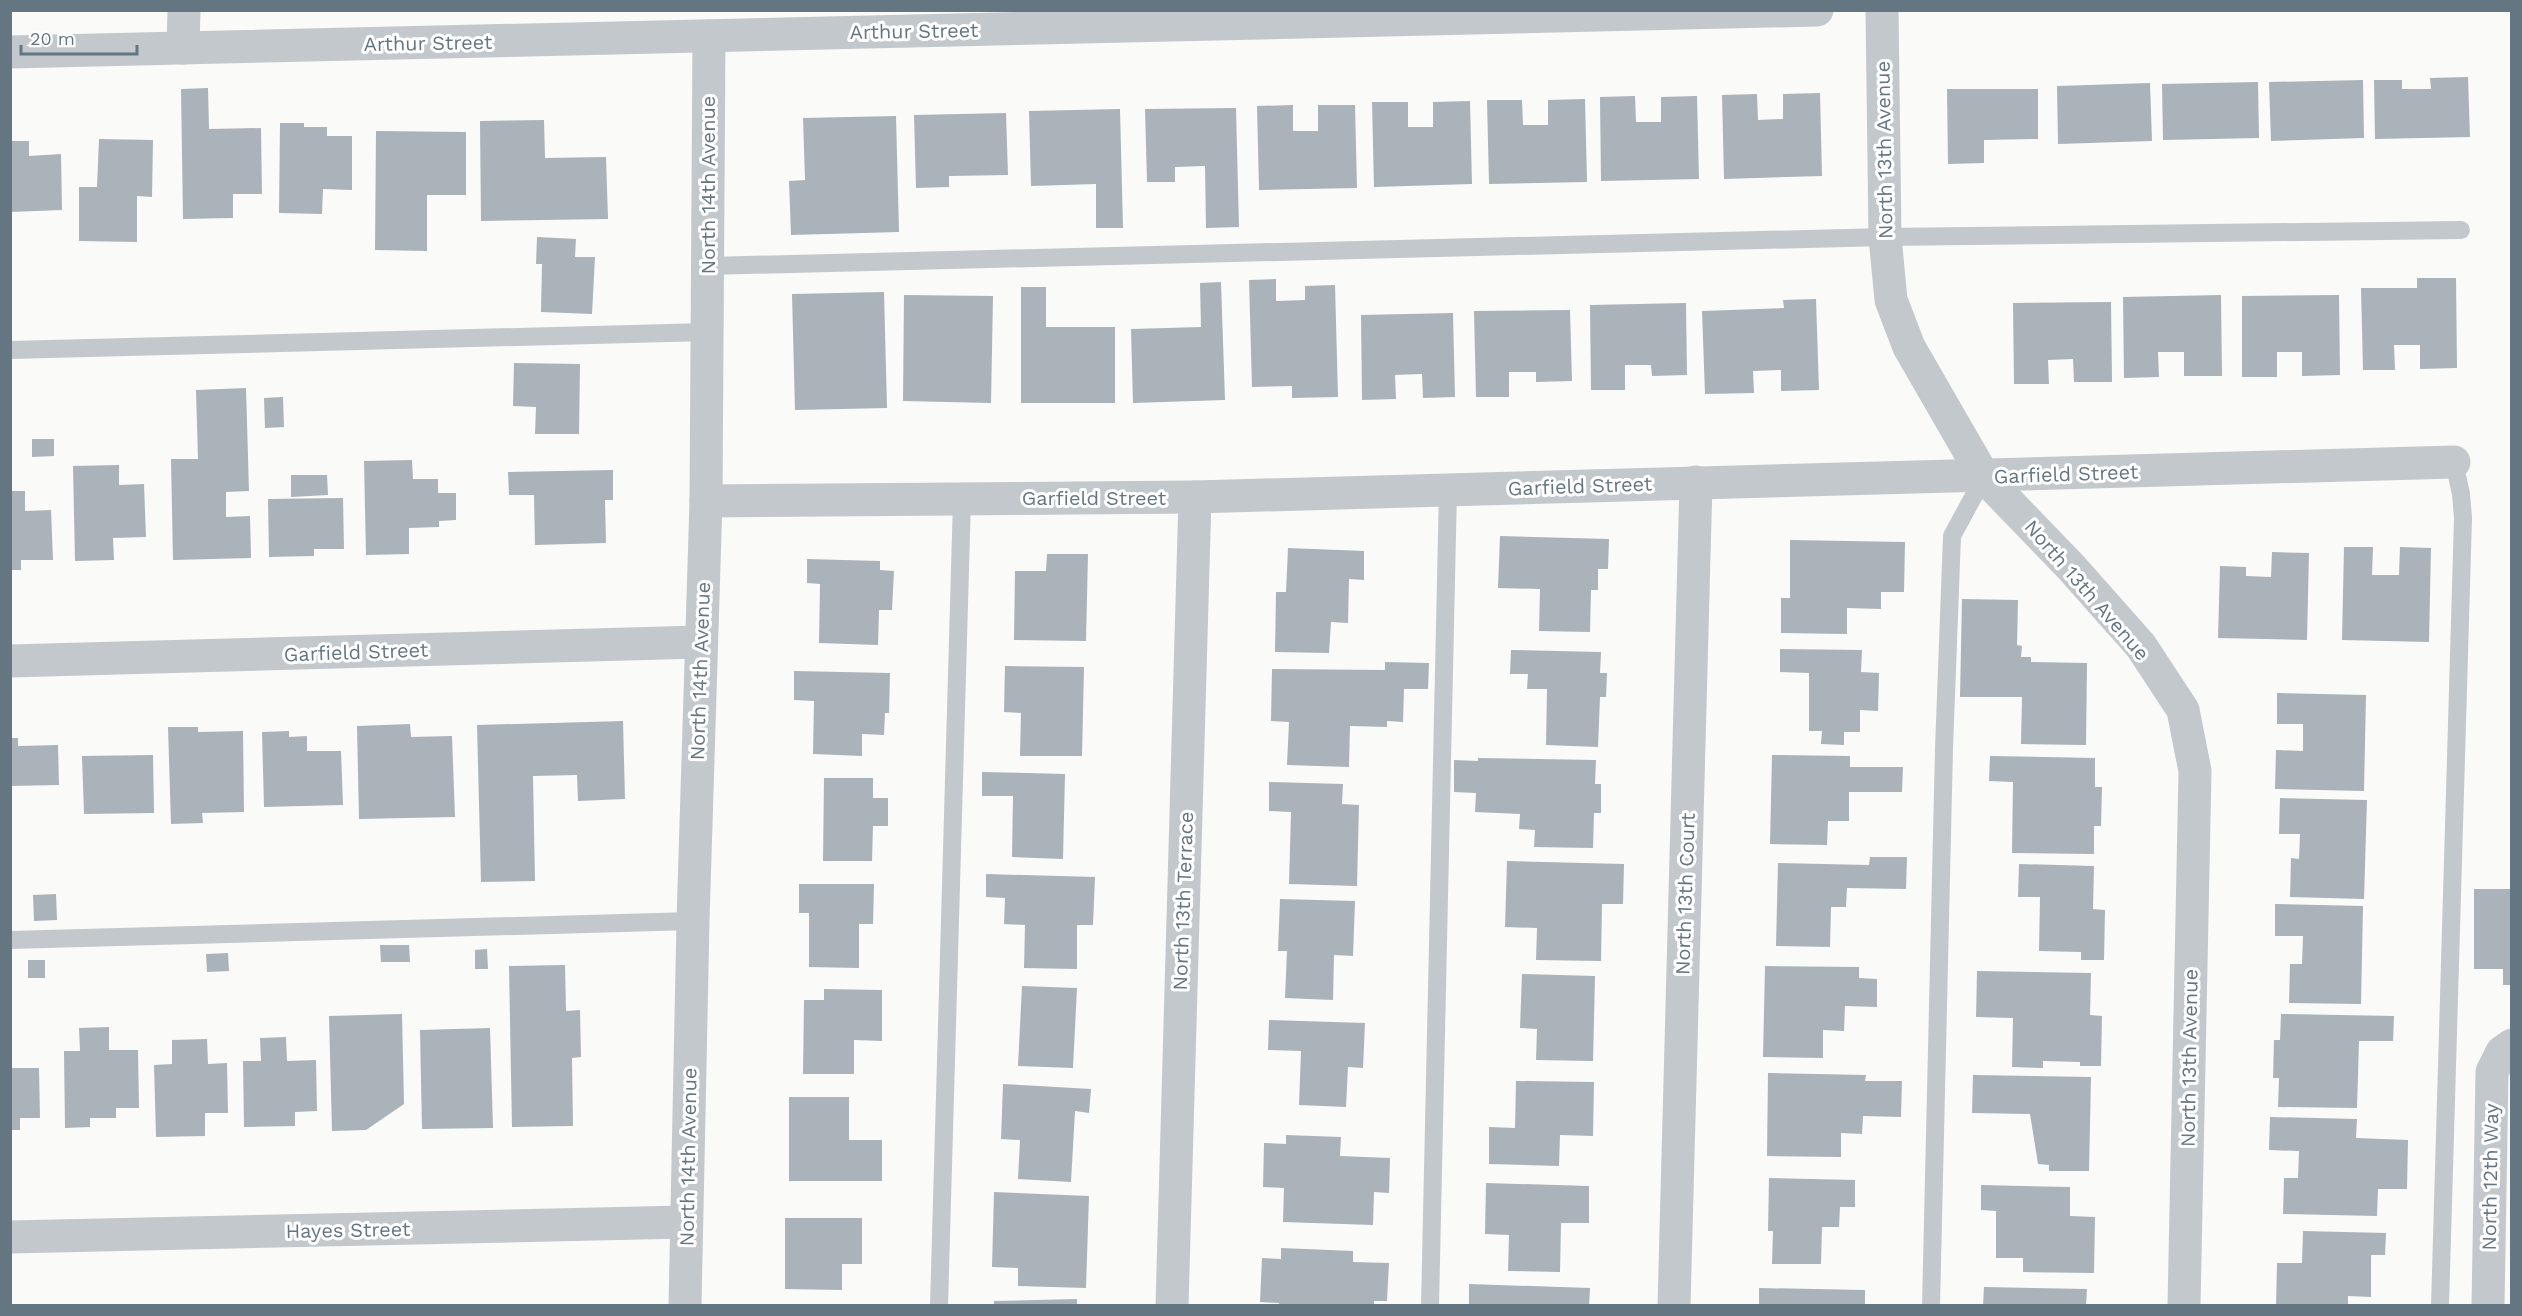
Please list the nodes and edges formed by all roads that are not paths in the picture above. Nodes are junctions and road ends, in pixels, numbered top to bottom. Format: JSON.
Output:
{"nodes":[{"id":1,"x":183,"y":10,"type":"edge"},
{"id":2,"x":1817,"y":10,"type":"edge"},
{"id":3,"x":1882,"y":10,"type":"edge"},
{"id":4,"x":709,"y":36,"type":"junction"},
{"id":5,"x":183,"y":48,"type":"junction"},
{"id":6,"x":10,"y":52,"type":"edge"},
{"id":7,"x":2461,"y":230,"type":"dead end"},
{"id":8,"x":1885,"y":237,"type":"junction"},
{"id":9,"x":708,"y":266,"type":"junction"},
{"id":10,"x":707,"y":332,"type":"junction"},
{"id":11,"x":10,"y":350,"type":"edge"},
{"id":12,"x":2454,"y":462,"type":"joint"},
{"id":13,"x":1984,"y":477,"type":"junction"},
{"id":14,"x":1696,"y":482,"type":"junction"},
{"id":15,"x":1448,"y":489,"type":"junction"},
{"id":16,"x":1194,"y":497,"type":"junction"},
{"id":17,"x":962,"y":499,"type":"junction"},
{"id":18,"x":706,"y":501,"type":"junction"},
{"id":19,"x":700,"y":642,"type":"junction"},
{"id":20,"x":10,"y":661,"type":"edge"},
{"id":21,"x":693,"y":921,"type":"junction"},
{"id":22,"x":10,"y":940,"type":"edge"},
{"id":23,"x":2507,"y":1048,"type":"edge"},
{"id":24,"x":686,"y":1222,"type":"junction"},
{"id":25,"x":10,"y":1237,"type":"edge"},
{"id":26,"x":686,"y":1305,"type":"edge"},
{"id":27,"x":939,"y":1305,"type":"edge"},
{"id":28,"x":1172,"y":1305,"type":"edge"},
{"id":29,"x":1431,"y":1305,"type":"edge"},
{"id":30,"x":1674,"y":1305,"type":"edge"},
{"id":31,"x":1930,"y":1305,"type":"edge"},
{"id":32,"x":2184,"y":1305,"type":"edge"},
{"id":33,"x":2440,"y":1305,"type":"edge"},
{"id":34,"x":2488,"y":1305,"type":"edge"}],
"edges":[{"from":1,"to":5,"type":"street"},
{"from":2,"to":4,"type":"street","name":"Arthur Street"},
{"from":3,"to":8,"type":"street","name":"North 13th Avenue"},
{"from":4,"to":5,"type":"street","name":"Arthur Street"},
{"from":4,"to":9,"type":"street","name":"North 14th Avenue"},
{"from":5,"to":6,"type":"street","name":"Arthur Street"},
{"from":7,"to":8,"type":"lane"},
{"from":8,"to":9,"type":"lane"},
{"from":8,"to":13,"type":"street","name":"North 13th Avenue"},
{"from":9,"to":10,"type":"street","name":"North 14th Avenue"},
{"from":10,"to":11,"type":"lane"},
{"from":10,"to":18,"type":"street","name":"North 14th Avenue"},
{"from":12,"to":13,"type":"street","name":"Garfield Street"},
{"from":12,"to":33,"type":"lane"},
{"from":13,"to":14,"type":"street","name":"Garfield Street"},
{"from":13,"to":31,"type":"lane"},
{"from":13,"to":32,"type":"street","name":"North 13th Avenue"},
{"from":14,"to":15,"type":"street","name":"Garfield Street"},
{"from":14,"to":30,"type":"street","name":"North 13th Court"},
{"from":15,"to":16,"type":"street","name":"Garfield Street"},
{"from":15,"to":29,"type":"lane"},
{"from":16,"to":17,"type":"street","name":"Garfield Street"},
{"from":16,"to":28,"type":"street","name":"North 13th Terrace"},
{"from":17,"to":18,"type":"street","name":"Garfield Street"},
{"from":17,"to":27,"type":"lane"},
{"from":18,"to":19,"type":"street","name":"North 14th Avenue"},
{"from":19,"to":20,"type":"street","name":"Garfield Street"},
{"from":19,"to":21,"type":"street","name":"North 14th Avenue"},
{"from":21,"to":22,"type":"lane"},
{"from":21,"to":24,"type":"street","name":"North 14th Avenue"},
{"from":23,"to":34,"type":"street","name":"North 12th Way"},
{"from":24,"to":25,"type":"street","name":"Hayes Street"},
{"from":24,"to":26,"type":"street","name":"North 14th Avenue"}]}
